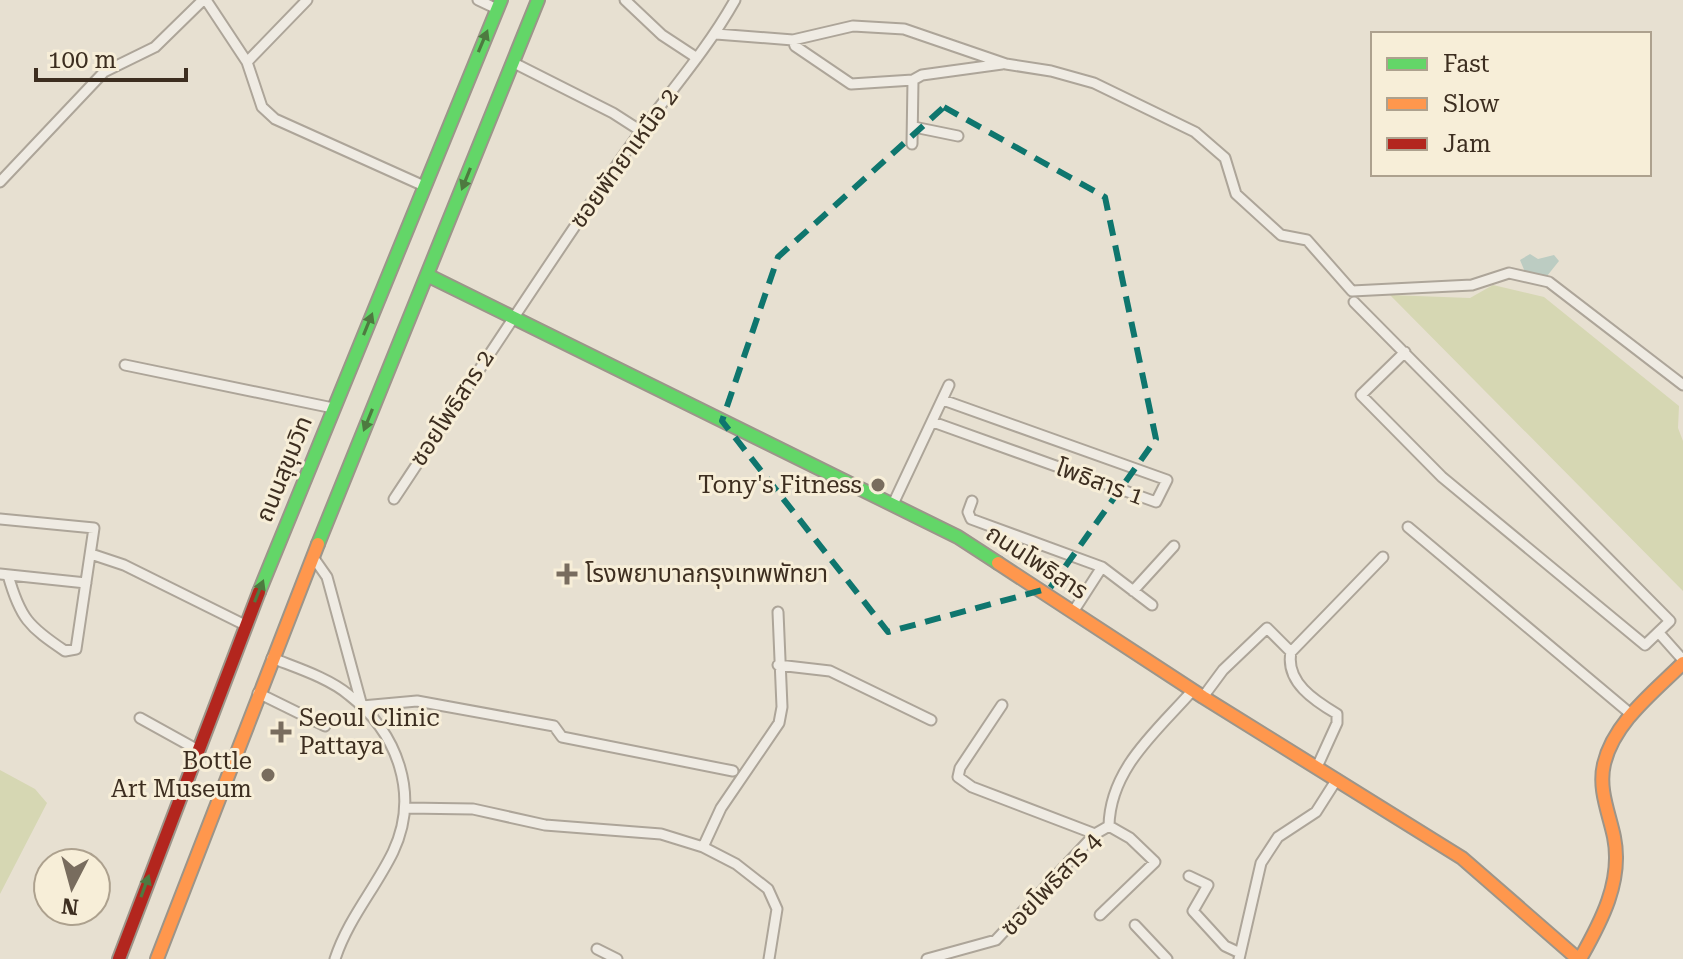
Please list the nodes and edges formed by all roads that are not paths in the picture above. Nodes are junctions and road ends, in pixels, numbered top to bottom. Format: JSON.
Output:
{"nodes":[{"id":1,"x":205,"y":0,"type":"edge"},
{"id":2,"x":307,"y":0,"type":"edge"},
{"id":3,"x":478,"y":0,"type":"edge"},
{"id":4,"x":538,"y":0,"type":"edge"},
{"id":5,"x":625,"y":0,"type":"edge"},
{"id":6,"x":735,"y":0,"type":"edge"},
{"id":7,"x":499,"y":5,"type":"edge"},
{"id":8,"x":716,"y":34,"type":"junction"},
{"id":9,"x":793,"y":40,"type":"junction"},
{"id":10,"x":697,"y":58,"type":"junction"},
{"id":11,"x":247,"y":62,"type":"junction"},
{"id":12,"x":512,"y":62,"type":"junction"},
{"id":13,"x":1006,"y":64,"type":"junction"},
{"id":14,"x":913,"y":80,"type":"junction"},
{"id":15,"x":914,"y":127,"type":"junction"},
{"id":16,"x":641,"y":131,"type":"junction"},
{"id":17,"x":958,"y":136,"type":"dead end"},
{"id":18,"x":912,"y":144,"type":"dead end"},
{"id":19,"x":0,"y":182,"type":"edge"},
{"id":20,"x":424,"y":186,"type":"junction"},
{"id":21,"x":427,"y":275,"type":"junction"},
{"id":22,"x":1354,"y":302,"type":"dead end"},
{"id":23,"x":511,"y":316,"type":"junction"},
{"id":24,"x":1405,"y":352,"type":"junction"},
{"id":25,"x":125,"y":365,"type":"dead end"},
{"id":26,"x":949,"y":385,"type":"dead end"},
{"id":27,"x":1683,"y":385,"type":"edge"},
{"id":28,"x":943,"y":400,"type":"junction"},
{"id":29,"x":333,"y":408,"type":"junction"},
{"id":30,"x":933,"y":422,"type":"junction"},
{"id":31,"x":394,"y":499,"type":"dead end"},
{"id":32,"x":972,"y":501,"type":"dead end"},
{"id":33,"x":893,"y":504,"type":"junction"},
{"id":34,"x":0,"y":519,"type":"edge"},
{"id":35,"x":1408,"y":527,"type":"dead end"},
{"id":36,"x":1174,"y":546,"type":"dead end"},
{"id":37,"x":91,"y":554,"type":"junction"},
{"id":38,"x":313,"y":557,"type":"junction"},
{"id":39,"x":1383,"y":557,"type":"dead end"},
{"id":40,"x":1102,"y":567,"type":"junction"},
{"id":41,"x":4,"y":575,"type":"edge"},
{"id":42,"x":86,"y":583,"type":"junction"},
{"id":43,"x":1133,"y":591,"type":"junction"},
{"id":44,"x":1152,"y":605,"type":"dead end"},
{"id":45,"x":778,"y":612,"type":"dead end"},
{"id":46,"x":1073,"y":612,"type":"junction"},
{"id":47,"x":245,"y":625,"type":"junction"},
{"id":48,"x":1659,"y":633,"type":"junction"},
{"id":49,"x":1291,"y":652,"type":"junction"},
{"id":50,"x":272,"y":658,"type":"junction"},
{"id":51,"x":1683,"y":661,"type":"edge"},
{"id":52,"x":778,"y":665,"type":"junction"},
{"id":53,"x":258,"y":693,"type":"junction"},
{"id":54,"x":1198,"y":693,"type":"junction"},
{"id":55,"x":1002,"y":705,"type":"dead end"},
{"id":56,"x":362,"y":706,"type":"junction"},
{"id":57,"x":1632,"y":715,"type":"junction"},
{"id":58,"x":140,"y":718,"type":"dead end"},
{"id":59,"x":931,"y":720,"type":"dead end"},
{"id":60,"x":325,"y":726,"type":"dead end"},
{"id":61,"x":196,"y":749,"type":"junction"},
{"id":62,"x":1317,"y":767,"type":"junction"},
{"id":63,"x":733,"y":771,"type":"dead end"},
{"id":64,"x":1337,"y":779,"type":"junction"},
{"id":65,"x":407,"y":808,"type":"junction"},
{"id":66,"x":1109,"y":826,"type":"junction"},
{"id":67,"x":1095,"y":834,"type":"junction"},
{"id":68,"x":703,"y":847,"type":"junction"},
{"id":69,"x":1189,"y":876,"type":"dead end"},
{"id":70,"x":1100,"y":915,"type":"dead end"},
{"id":71,"x":1135,"y":925,"type":"dead end"},
{"id":72,"x":597,"y":949,"type":"dead end"},
{"id":73,"x":1240,"y":956,"type":"edge"},
{"id":74,"x":1574,"y":958,"type":"edge"},
{"id":75,"x":119,"y":959,"type":"edge"},
{"id":76,"x":157,"y":959,"type":"edge"},
{"id":77,"x":335,"y":959,"type":"edge"},
{"id":78,"x":617,"y":959,"type":"edge"},
{"id":79,"x":769,"y":959,"type":"edge"},
{"id":80,"x":927,"y":959,"type":"edge"},
{"id":81,"x":1167,"y":959,"type":"edge"}],
"edges":[{"from":1,"to":11,"type":"street"},
{"from":1,"to":19,"type":"street"},
{"from":2,"to":11,"type":"street"},
{"from":3,"to":7,"type":"street"},
{"from":4,"to":12,"type":"main road"},
{"from":5,"to":10,"type":"street"},
{"from":6,"to":8,"type":"street","name":"ซอยพัทยาเหนือ 2"},
{"from":20,"to":7,"type":"main road","name":"ถนนสุขุมวิท","one_way":true},
{"from":8,"to":9,"type":"street"},
{"from":8,"to":10,"type":"street","name":"ซอยพัทยาเหนือ 2"},
{"from":9,"to":13,"type":"street"},
{"from":9,"to":14,"type":"street"},
{"from":10,"to":16,"type":"street","name":"ซอยพัทยาเหนือ 2"},
{"from":11,"to":20,"type":"street"},
{"from":12,"to":16,"type":"street"},
{"from":12,"to":21,"type":"main road","one_way":true},
{"from":13,"to":14,"type":"street"},
{"from":13,"to":27,"type":"street"},
{"from":14,"to":15,"type":"street"},
{"from":15,"to":17,"type":"street"},
{"from":15,"to":18,"type":"street"},
{"from":16,"to":23,"type":"street","name":"ซอยพัทยาเหนือ 2"},
{"from":29,"to":20,"type":"main road","name":"ถนนสุขุมวิท","one_way":true},
{"from":21,"to":23,"type":"main road","name":"ถนนโพธิสาร"},
{"from":21,"to":38,"type":"main road","one_way":true},
{"from":22,"to":24,"type":"street"},
{"from":23,"to":31,"type":"street","name":"ซอยโพธิสาร 2"},
{"from":23,"to":33,"type":"main road","name":"ถนนโพธิสาร"},
{"from":24,"to":48,"type":"street"},
{"from":24,"to":48,"type":"street"},
{"from":25,"to":29,"type":"street"},
{"from":26,"to":28,"type":"street"},
{"from":28,"to":30,"type":"street"},
{"from":28,"to":30,"type":"street","name":"โพธิสาร 1"},
{"from":47,"to":29,"type":"main road","name":"ถนนสุขุมวิท","one_way":true},
{"from":30,"to":33,"type":"street"},
{"from":32,"to":40,"type":"street"},
{"from":33,"to":46,"type":"main road","name":"ถนนโพธิสาร"},
{"from":34,"to":37,"type":"street"},
{"from":35,"to":57,"type":"street"},
{"from":36,"to":43,"type":"street"},
{"from":37,"to":42,"type":"street"},
{"from":37,"to":47,"type":"street"},
{"from":38,"to":50,"type":"main road"},
{"from":38,"to":56,"type":"street"},
{"from":39,"to":49,"type":"street"},
{"from":40,"to":43,"type":"street"},
{"from":40,"to":46,"type":"street"},
{"from":41,"to":42,"type":"street"},
{"from":41,"to":42,"type":"street"},
{"from":43,"to":44,"type":"street"},
{"from":45,"to":52,"type":"street"},
{"from":46,"to":54,"type":"main road","name":"ถนนโพธิสาร"},
{"from":47,"to":61,"type":"main road","name":"ถนนสุขุมวิท"},
{"from":48,"to":51,"type":"street"},
{"from":49,"to":54,"type":"street","name":"ซอยโพธิสาร 4"},
{"from":49,"to":62,"type":"street"},
{"from":50,"to":53,"type":"main road"},
{"from":50,"to":56,"type":"street"},
{"from":51,"to":57,"type":"main road"},
{"from":52,"to":59,"type":"street"},
{"from":52,"to":68,"type":"street"},
{"from":53,"to":60,"type":"street"},
{"from":53,"to":76,"type":"main road"},
{"from":54,"to":62,"type":"main road","name":"ถนนโพธิสาร"},
{"from":54,"to":66,"type":"street","name":"ซอยโพธิสาร 4"},
{"from":55,"to":67,"type":"street"},
{"from":56,"to":63,"type":"street"},
{"from":56,"to":65,"type":"street"},
{"from":57,"to":74,"type":"main road"},
{"from":58,"to":61,"type":"street"},
{"from":75,"to":61,"type":"main road","name":"ถนนสุขุมวิท","one_way":true},
{"from":62,"to":64,"type":"main road","name":"ถนนโพธิสาร"},
{"from":64,"to":73,"type":"street"},
{"from":64,"to":74,"type":"main road","name":"ถนนโพธิสาร"},
{"from":65,"to":68,"type":"street"},
{"from":65,"to":77,"type":"street"},
{"from":66,"to":67,"type":"street","name":"ซอยโพธิสาร 4"},
{"from":66,"to":70,"type":"street"},
{"from":67,"to":80,"type":"street","name":"ซอยโพธิสาร 4"},
{"from":68,"to":79,"type":"street"},
{"from":69,"to":73,"type":"street"},
{"from":71,"to":81,"type":"street"},
{"from":72,"to":78,"type":"street"}]}
